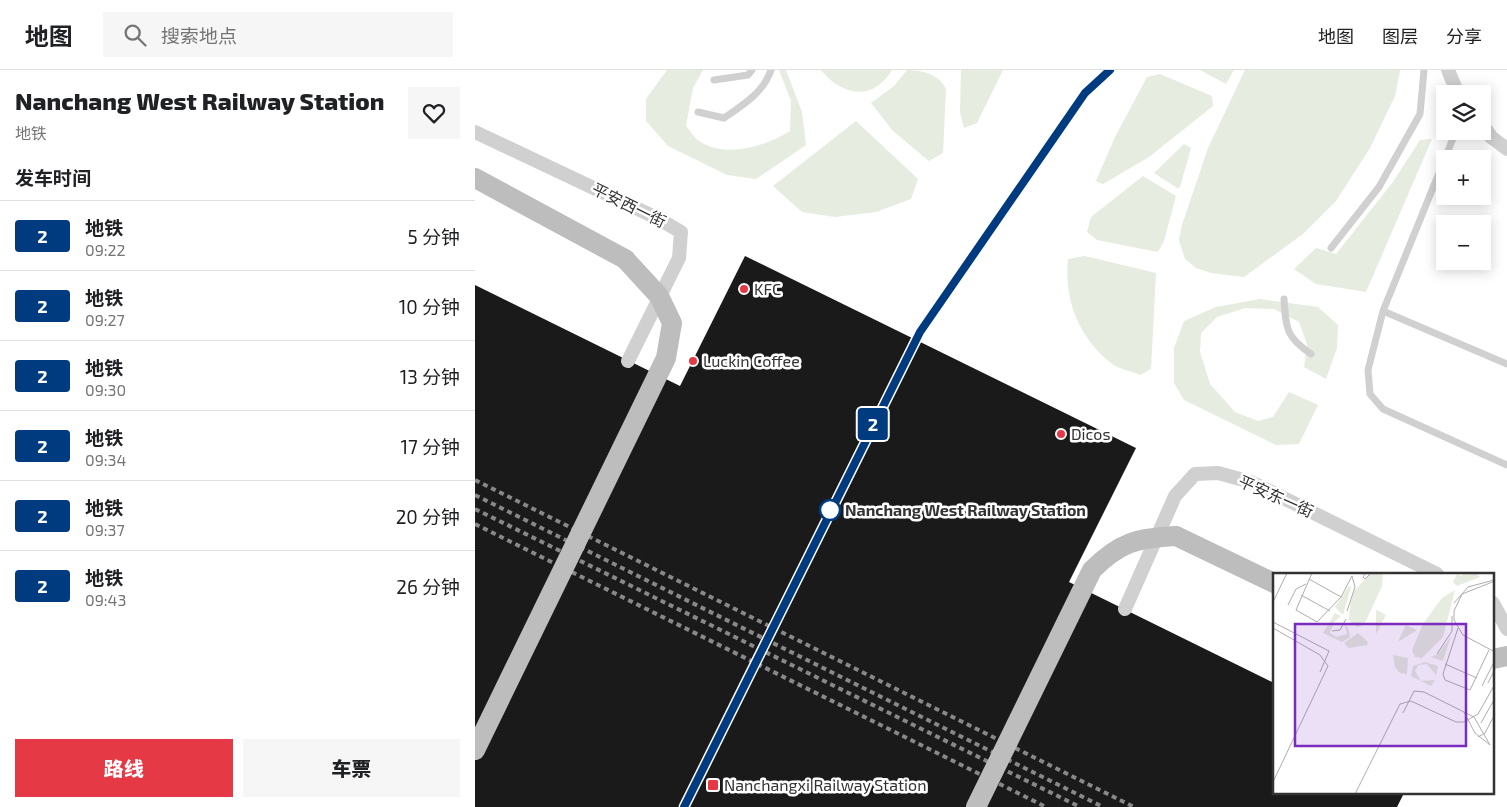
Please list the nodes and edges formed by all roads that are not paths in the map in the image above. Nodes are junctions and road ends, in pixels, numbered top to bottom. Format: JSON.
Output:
{"nodes":[{"id":1,"x":752,"y":70,"type":"edge"},
{"id":2,"x":771,"y":70,"type":"edge"},
{"id":3,"x":1424,"y":70,"type":"edge"},
{"id":4,"x":1448,"y":70,"type":"edge"},
{"id":5,"x":714,"y":80,"type":"dead end"},
{"id":6,"x":1454,"y":85,"type":"edge"},
{"id":7,"x":698,"y":112,"type":"dead end"},
{"id":8,"x":475,"y":132,"type":"edge"},
{"id":9,"x":1491,"y":137,"type":"edge"},
{"id":10,"x":1452,"y":140,"type":"edge"},
{"id":11,"x":1507,"y":149,"type":"edge"},
{"id":12,"x":475,"y":178,"type":"edge"},
{"id":13,"x":1331,"y":248,"type":"dead end"},
{"id":14,"x":1284,"y":300,"type":"dead end"},
{"id":15,"x":1383,"y":311,"type":"junction"},
{"id":16,"x":1311,"y":354,"type":"dead end"},
{"id":17,"x":628,"y":361,"type":"dead end"},
{"id":18,"x":1507,"y":364,"type":"edge"},
{"id":19,"x":1507,"y":465,"type":"edge"},
{"id":20,"x":1435,"y":573,"type":"edge"},
{"id":21,"x":1273,"y":582,"type":"edge"},
{"id":22,"x":1494,"y":603,"type":"edge"},
{"id":23,"x":1494,"y":605,"type":"edge"},
{"id":24,"x":1507,"y":606,"type":"edge"},
{"id":25,"x":1125,"y":610,"type":"dead end"},
{"id":26,"x":1507,"y":629,"type":"edge"},
{"id":27,"x":1507,"y":656,"type":"edge"},
{"id":28,"x":1494,"y":659,"type":"edge"},
{"id":29,"x":475,"y":750,"type":"edge"},
{"id":30,"x":976,"y":807,"type":"edge"}],
"edges":[{"from":1,"to":5,"type":"lane"},
{"from":2,"to":7,"type":"lane"},
{"from":3,"to":13,"type":"lane"},
{"from":4,"to":6,"type":"street"},
{"from":8,"to":17,"type":"street","name":"平安西一街"},
{"from":9,"to":11,"type":"street"},
{"from":10,"to":15,"type":"lane"},
{"from":12,"to":29,"type":"street","bridge":true},
{"from":14,"to":16,"type":"lane"},
{"from":15,"to":18,"type":"lane"},
{"from":15,"to":19,"type":"lane"},
{"from":20,"to":25,"type":"street","name":"平安东一街"},
{"from":21,"to":30,"type":"street","bridge":true},
{"from":22,"to":24,"type":"street"},
{"from":23,"to":26,"type":"street"},
{"from":27,"to":28,"type":"street"}]}
